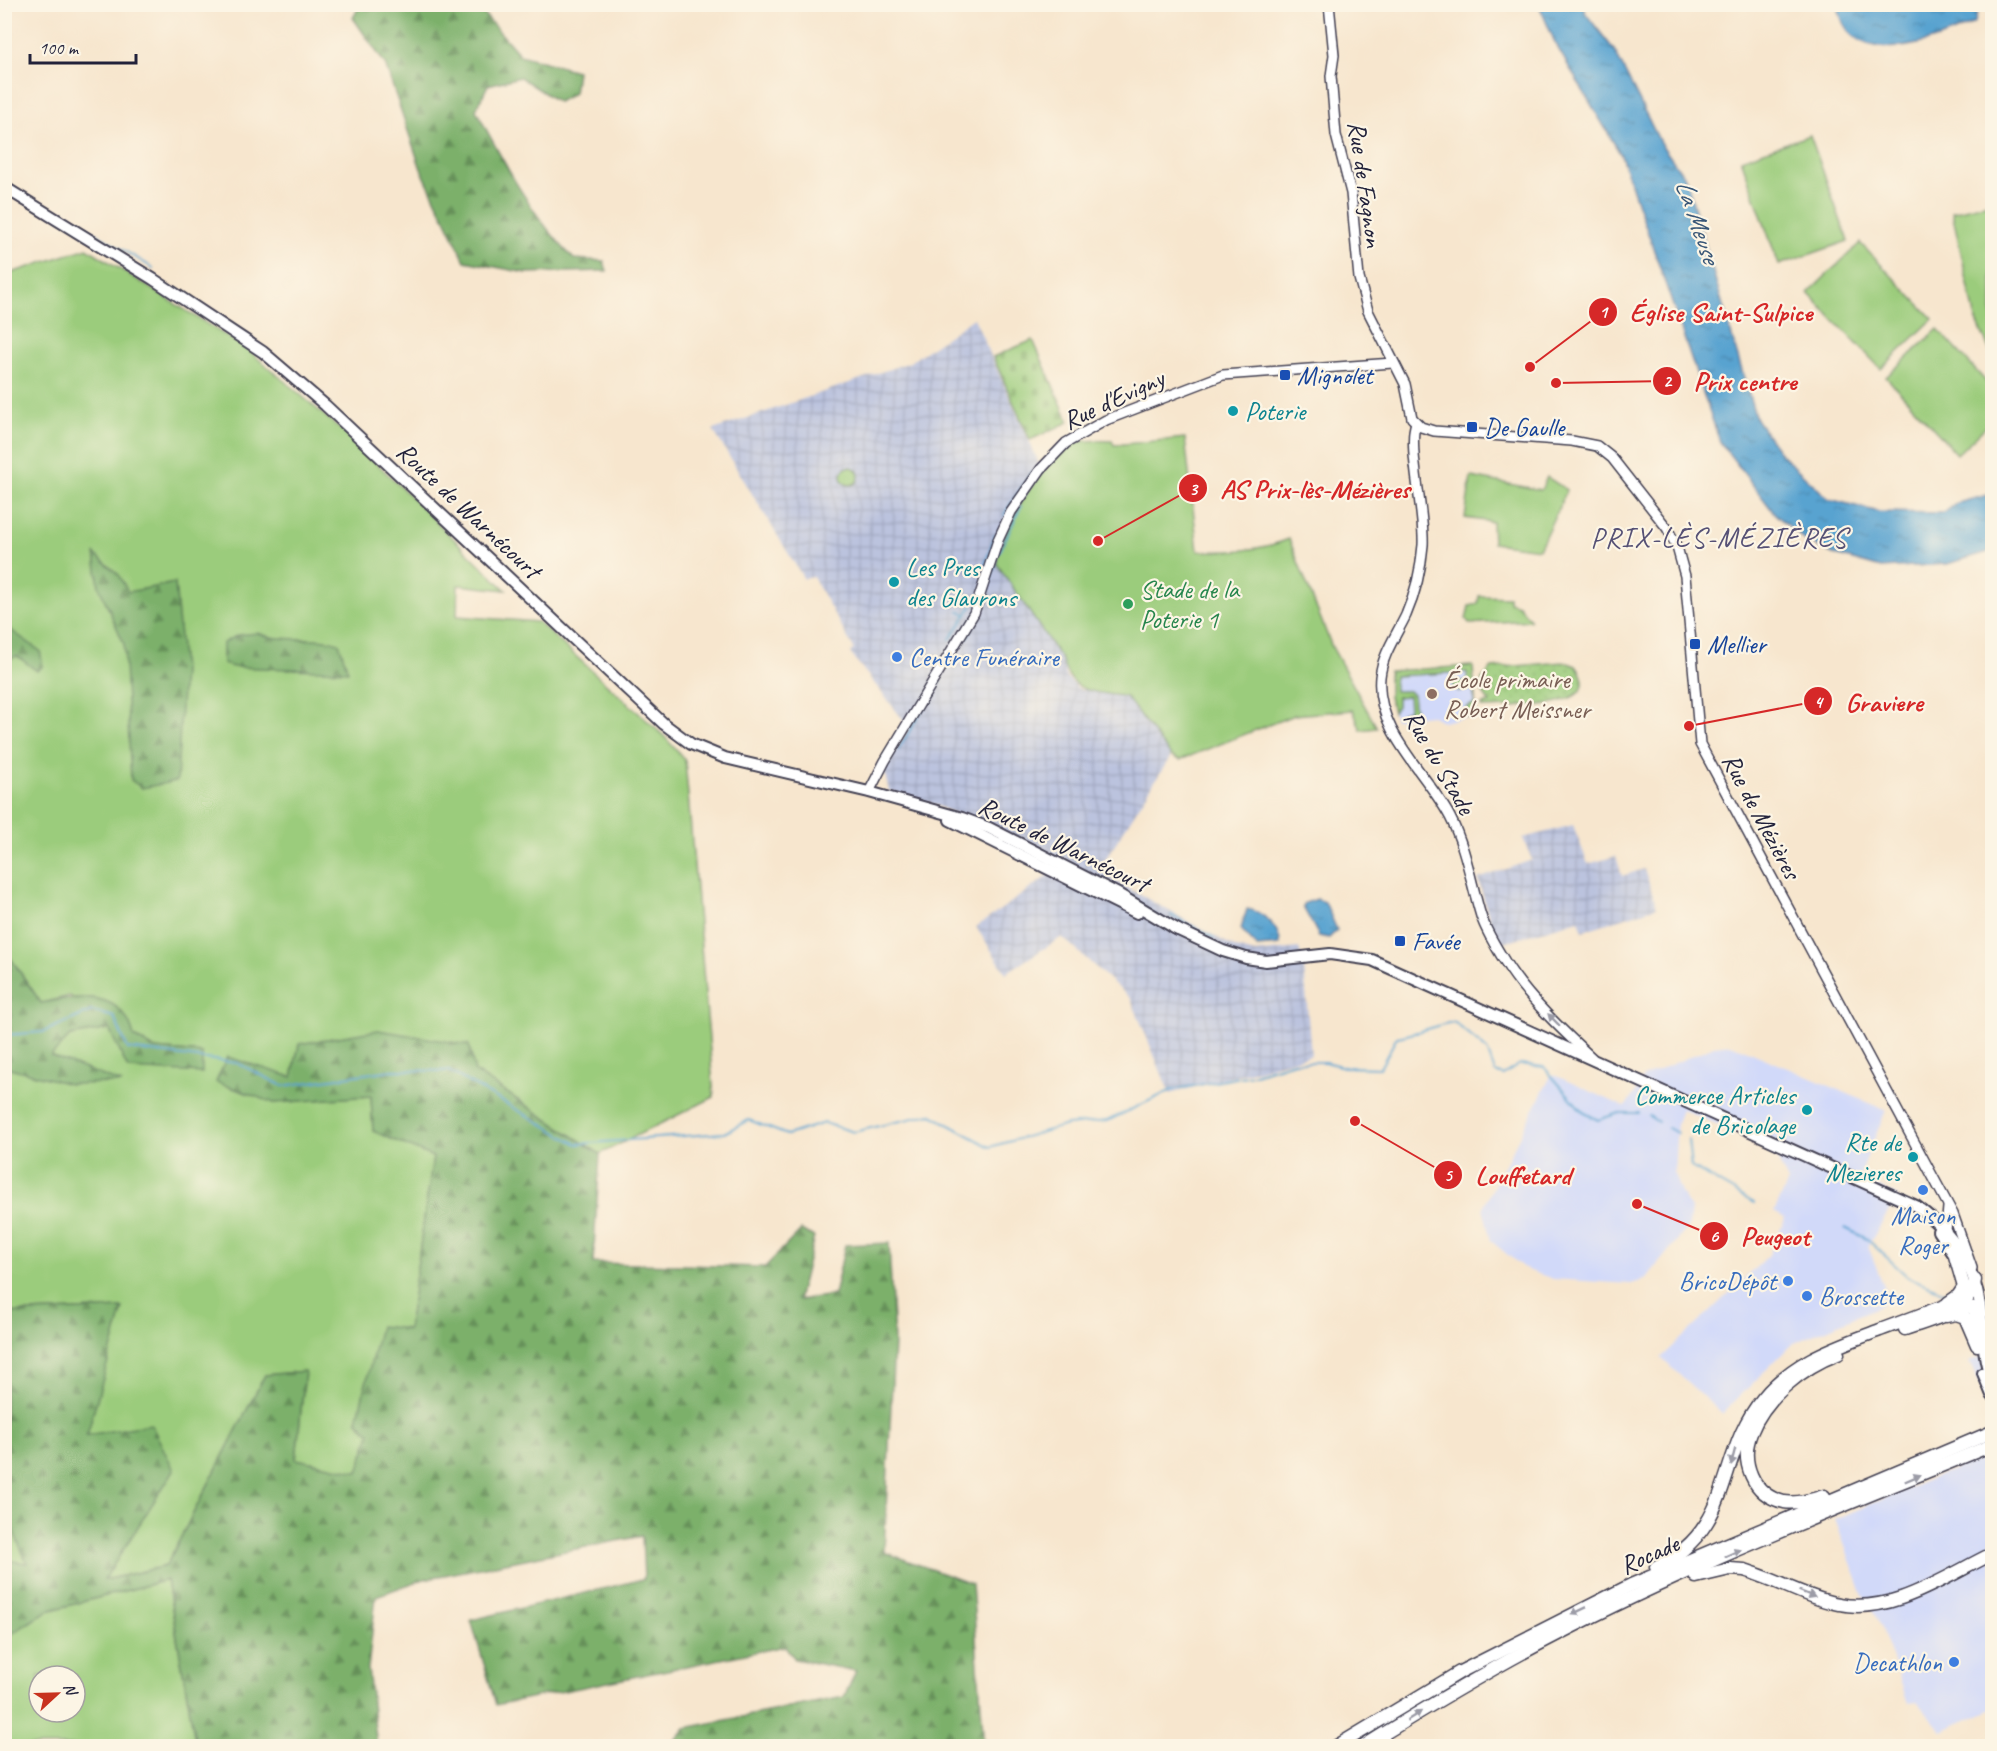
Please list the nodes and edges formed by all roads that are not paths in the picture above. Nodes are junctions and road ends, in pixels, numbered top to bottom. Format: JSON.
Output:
{"nodes":[{"id":1,"x":1329,"y":4,"type":"edge"},
{"id":2,"x":4,"y":187,"type":"edge"},
{"id":3,"x":1386,"y":350,"type":"junction"},
{"id":4,"x":1362,"y":363,"type":"junction"},
{"id":5,"x":1393,"y":363,"type":"junction"},
{"id":6,"x":1416,"y":423,"type":"junction"},
{"id":7,"x":869,"y":792,"type":"junction"},
{"id":8,"x":1596,"y":1061,"type":"junction"},
{"id":9,"x":1878,"y":1191,"type":"junction"},
{"id":10,"x":1948,"y":1205,"type":"junction"},
{"id":11,"x":1954,"y":1216,"type":"junction"},
{"id":12,"x":1931,"y":1217,"type":"junction"},
{"id":13,"x":1944,"y":1233,"type":"junction"},
{"id":14,"x":1955,"y":1256,"type":"junction"},
{"id":15,"x":1974,"y":1276,"type":"junction"},
{"id":16,"x":1972,"y":1304,"type":"junction"},
{"id":17,"x":1939,"y":1312,"type":"junction"},
{"id":18,"x":1980,"y":1342,"type":"junction"},
{"id":19,"x":1992,"y":1380,"type":"edge"},
{"id":20,"x":1992,"y":1395,"type":"edge"},
{"id":21,"x":1992,"y":1432,"type":"edge"},
{"id":22,"x":1992,"y":1445,"type":"edge"},
{"id":23,"x":1880,"y":1479,"type":"junction"},
{"id":24,"x":1992,"y":1554,"type":"edge"},
{"id":25,"x":1631,"y":1585,"type":"junction"},
{"id":26,"x":1594,"y":1616,"type":"junction"},
{"id":27,"x":1337,"y":1746,"type":"edge"},
{"id":28,"x":1364,"y":1746,"type":"edge"}],
"edges":[{"from":1,"to":3,"type":"street","name":"Rue de Fagnon"},
{"from":2,"to":7,"type":"main road","name":"Route de Warnécourt"},
{"from":3,"to":4,"type":"street","name":"Rue d'Evigny"},
{"from":3,"to":5,"type":"street","name":"Rue de Fagnon"},
{"from":4,"to":5,"type":"street","name":"Rue d'Evigny"},
{"from":4,"to":7,"type":"street","name":"Rue d'Evigny"},
{"from":5,"to":6,"type":"street","name":"Rue du Stade"},
{"from":8,"to":6,"type":"street","name":"Rue du Stade","one_way":true},
{"from":6,"to":10,"type":"street","name":"Rue de Mézières"},
{"from":7,"to":8,"type":"main road","name":"Route de Warnécourt"},
{"from":8,"to":9,"type":"main road","name":"Route de Warnécourt"},
{"from":9,"to":12,"type":"main road","name":"Route de Warnécourt"},
{"from":9,"to":13,"type":"main road","name":"Route de Warnécourt"},
{"from":10,"to":11,"type":"street","name":"Rue de Mézières"},
{"from":10,"to":12,"type":"street"},
{"from":10,"to":13,"type":"street"},
{"from":11,"to":13,"type":"street"},
{"from":11,"to":15,"type":"street","name":"Rue de Mézières"},
{"from":12,"to":13,"type":"main road","name":"Route de Warnécourt"},
{"from":13,"to":14,"type":"main road","name":"Route de Warnécourt"},
{"from":13,"to":15,"type":"main road","name":"Route de Warnécourt"},
{"from":14,"to":16,"type":"main road","name":"Route de Warnécourt"},
{"from":14,"to":17,"type":"highway"},
{"from":15,"to":16,"type":"highway"},
{"from":16,"to":17,"type":"highway"},
{"from":16,"to":18,"type":"highway"},
{"from":17,"to":18,"type":"highway"},
{"from":17,"to":23,"type":"highway"},
{"from":17,"to":25,"type":"highway","one_way":true},
{"from":18,"to":19,"type":"main road"},
{"from":18,"to":20,"type":"main road"},
{"from":21,"to":23,"type":"highway","name":"Rocade"},
{"from":26,"to":22,"type":"highway","one_way":true},
{"from":23,"to":25,"type":"highway","name":"Rocade"},
{"from":26,"to":24,"type":"highway","one_way":true},
{"from":25,"to":27,"type":"highway","name":"Rocade","one_way":true},
{"from":28,"to":26,"type":"highway","one_way":true}]}
